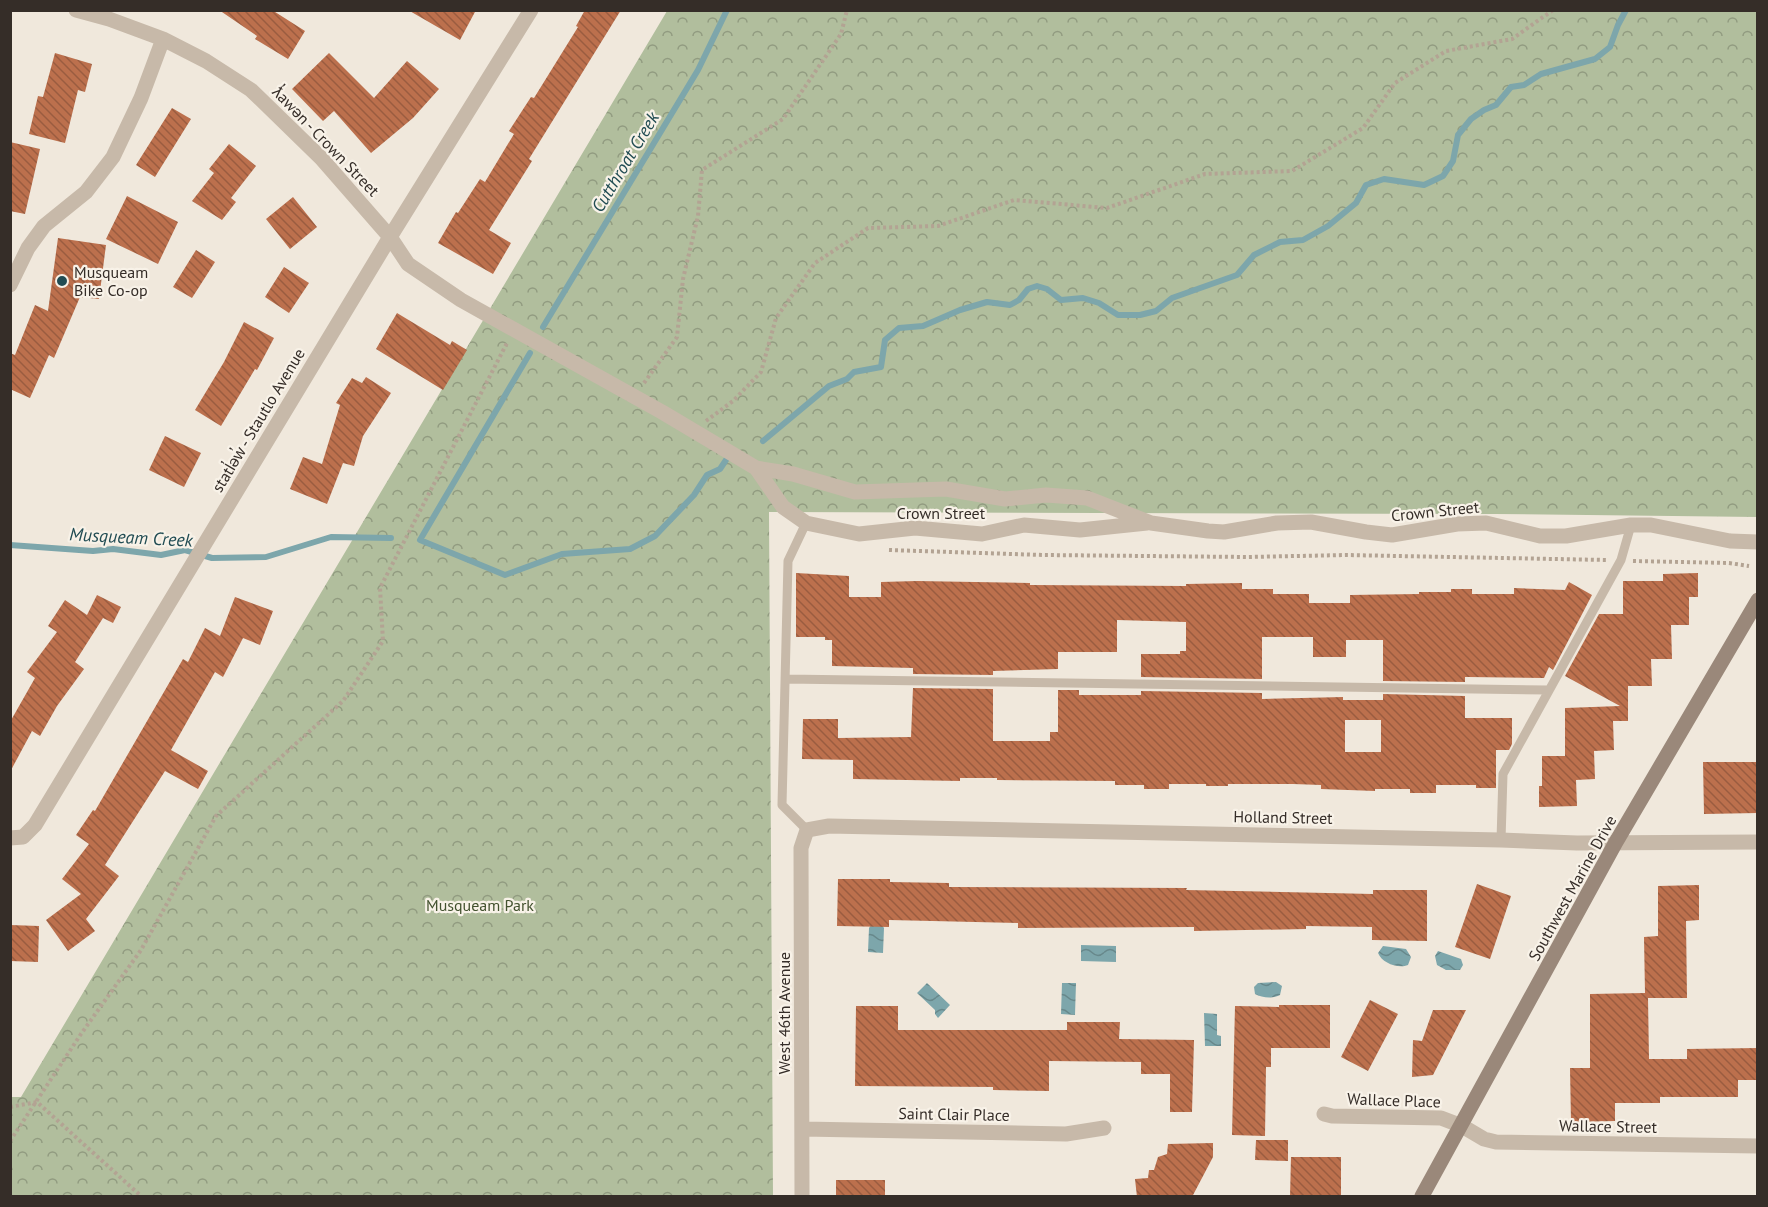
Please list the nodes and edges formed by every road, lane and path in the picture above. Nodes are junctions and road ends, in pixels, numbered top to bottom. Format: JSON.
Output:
{"nodes":[{"id":1,"x":76,"y":10,"type":"edge"},
{"id":2,"x":531,"y":10,"type":"edge"},
{"id":3,"x":847,"y":10,"type":"edge"},
{"id":4,"x":1553,"y":10,"type":"edge"},
{"id":5,"x":163,"y":39,"type":"junction"},
{"id":6,"x":390,"y":237,"type":"junction"},
{"id":7,"x":10,"y":285,"type":"edge"},
{"id":8,"x":461,"y":300,"type":"joint"},
{"id":9,"x":514,"y":330,"type":"junction"},
{"id":10,"x":633,"y":379,"type":"dead end"},
{"id":11,"x":693,"y":431,"type":"junction"},
{"id":12,"x":756,"y":468,"type":"junction"},
{"id":13,"x":1151,"y":522,"type":"junction"},
{"id":14,"x":806,"y":523,"type":"junction"},
{"id":15,"x":1631,"y":525,"type":"junction"},
{"id":16,"x":1758,"y":542,"type":"edge"},
{"id":17,"x":886,"y":550,"type":"dead end"},
{"id":18,"x":1621,"y":560,"type":"junction"},
{"id":19,"x":1749,"y":566,"type":"dead end"},
{"id":20,"x":1758,"y":600,"type":"edge"},
{"id":21,"x":786,"y":679,"type":"junction"},
{"id":22,"x":1548,"y":690,"type":"junction"},
{"id":23,"x":807,"y":830,"type":"junction"},
{"id":24,"x":10,"y":838,"type":"edge"},
{"id":25,"x":1501,"y":840,"type":"junction"},
{"id":26,"x":1616,"y":842,"type":"junction"},
{"id":27,"x":1758,"y":842,"type":"edge"},
{"id":28,"x":37,"y":1102,"type":"junction"},
{"id":29,"x":10,"y":1107,"type":"edge"},
{"id":30,"x":1324,"y":1114,"type":"dead end"},
{"id":31,"x":1462,"y":1126,"type":"junction"},
{"id":32,"x":1104,"y":1128,"type":"dead end"},
{"id":33,"x":803,"y":1129,"type":"junction"},
{"id":34,"x":10,"y":1141,"type":"edge"},
{"id":35,"x":1758,"y":1146,"type":"edge"},
{"id":36,"x":141,"y":1197,"type":"edge"},
{"id":37,"x":802,"y":1197,"type":"edge"},
{"id":38,"x":1422,"y":1197,"type":"edge"}],
"edges":[{"from":1,"to":5,"type":"street","name":"ƛ̓awən - Crown Street"},
{"from":2,"to":6,"type":"street","name":"statl̓əw̓ - Stautlo Avenue"},
{"from":3,"to":10,"type":"path"},
{"from":4,"to":11,"type":"path"},
{"from":5,"to":6,"type":"street","name":"ƛ̓awən - Crown Street"},
{"from":5,"to":7,"type":"street"},
{"from":6,"to":8,"type":"street","name":"ƛ̓awən - Crown Street"},
{"from":6,"to":24,"type":"street","name":"statl̓əw̓ - Stautlo Avenue"},
{"from":8,"to":9,"type":"street","name":"Crown Street"},
{"from":9,"to":11,"type":"street","name":"Crown Street"},
{"from":9,"to":28,"type":"path"},
{"from":11,"to":12,"type":"street","name":"Crown Street"},
{"from":12,"to":13,"type":"street","name":"Crown Street"},
{"from":12,"to":14,"type":"street","name":"Crown Street"},
{"from":13,"to":14,"type":"street","name":"Crown Street"},
{"from":13,"to":15,"type":"street","name":"Crown Street"},
{"from":14,"to":21,"type":"lane"},
{"from":15,"to":16,"type":"street","name":"Crown Street"},
{"from":15,"to":18,"type":"lane"},
{"from":17,"to":18,"type":"path"},
{"from":18,"to":19,"type":"path"},
{"from":18,"to":22,"type":"lane"},
{"from":20,"to":26,"type":"main road","name":"Southwest Marine Drive"},
{"from":21,"to":22,"type":"lane"},
{"from":21,"to":23,"type":"lane"},
{"from":22,"to":25,"type":"lane"},
{"from":23,"to":25,"type":"street","name":"Holland Street"},
{"from":23,"to":33,"type":"street","name":"West 46th Avenue"},
{"from":25,"to":26,"type":"street","name":"Holland Street"},
{"from":26,"to":27,"type":"street","name":"Holland Street"},
{"from":26,"to":31,"type":"main road","name":"Southwest Marine Drive"},
{"from":28,"to":29,"type":"path"},
{"from":28,"to":34,"type":"path"},
{"from":28,"to":36,"type":"path"},
{"from":30,"to":31,"type":"street","name":"Wallace Place"},
{"from":31,"to":35,"type":"street","name":"Wallace Street"},
{"from":31,"to":38,"type":"main road","name":"Southwest Marine Drive"},
{"from":32,"to":33,"type":"street","name":"Saint Clair Place"},
{"from":33,"to":37,"type":"street","name":"West 46th Avenue"}]}
